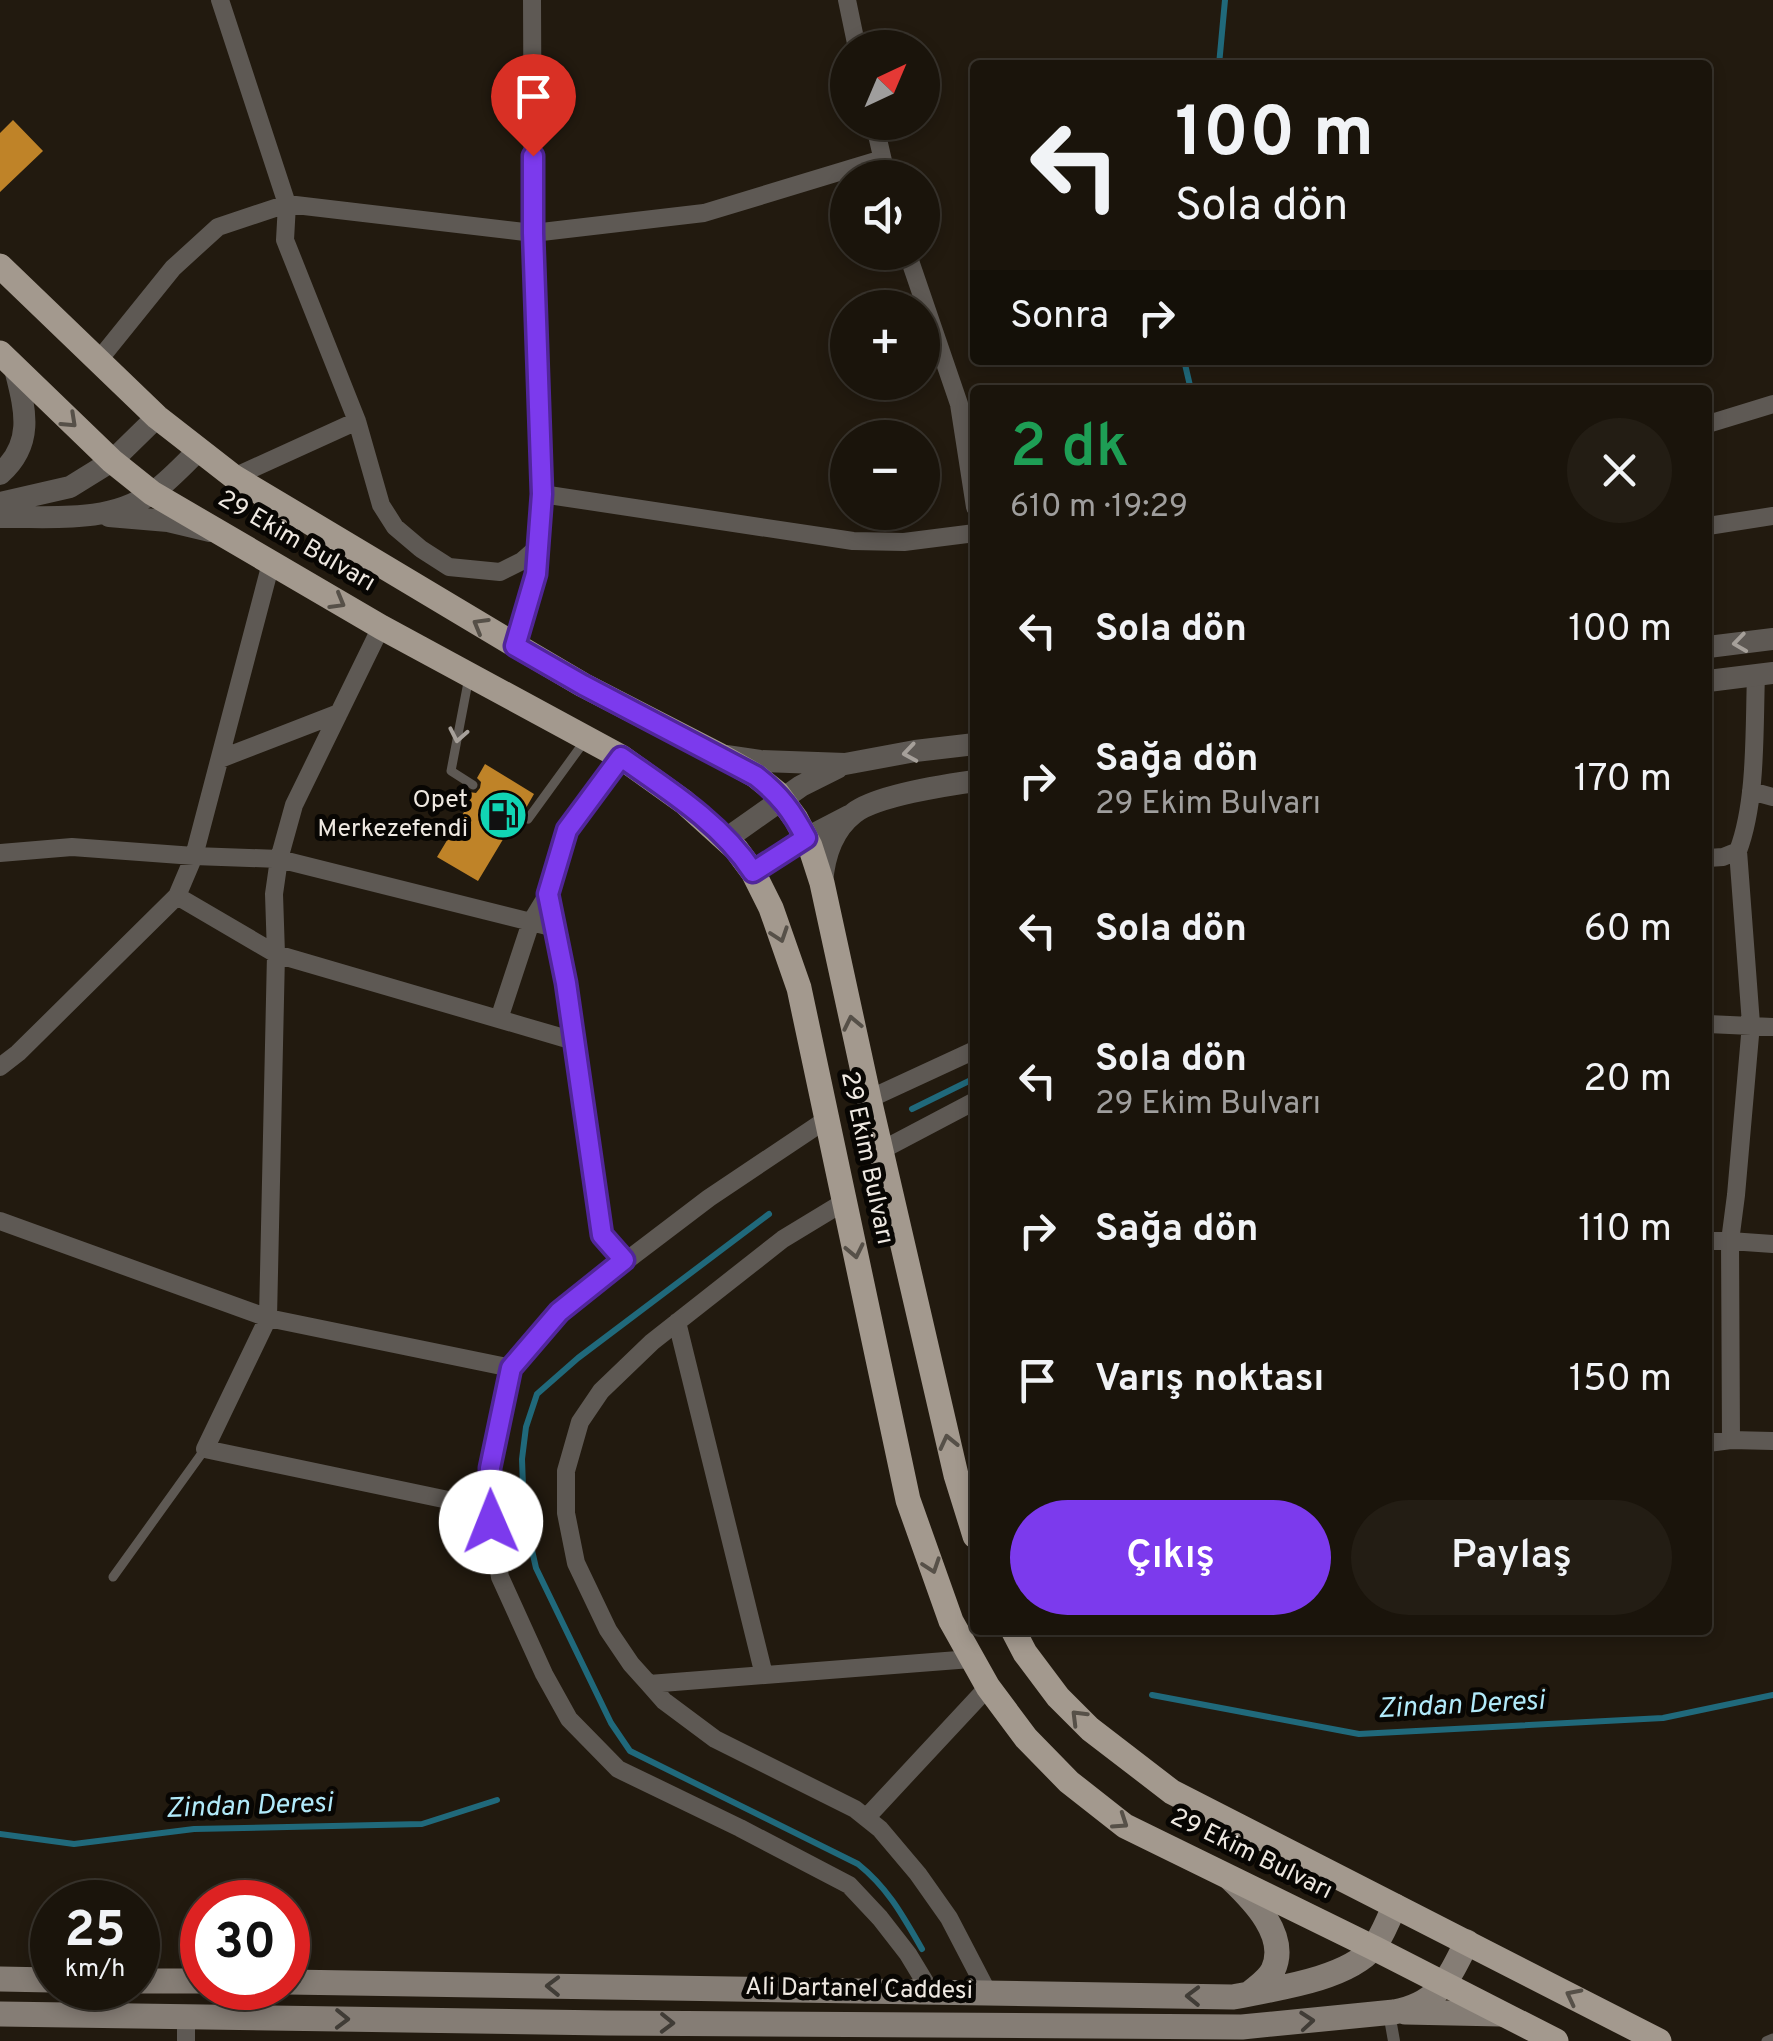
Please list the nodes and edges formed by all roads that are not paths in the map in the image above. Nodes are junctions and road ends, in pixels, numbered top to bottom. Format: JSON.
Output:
{"nodes":[{"id":1,"x":220,"y":0,"type":"edge"},
{"id":2,"x":532,"y":0,"type":"edge"},
{"id":3,"x":847,"y":0,"type":"edge"},
{"id":4,"x":854,"y":30,"type":"edge"},
{"id":5,"x":830,"y":182,"type":"edge"},
{"id":6,"x":287,"y":204,"type":"junction"},
{"id":7,"x":533,"y":233,"type":"junction"},
{"id":8,"x":0,"y":266,"type":"edge"},
{"id":9,"x":913,"y":270,"type":"edge"},
{"id":10,"x":8,"y":361,"type":"edge"},
{"id":11,"x":98,"y":361,"type":"junction"},
{"id":12,"x":1773,"y":404,"type":"edge"},
{"id":13,"x":158,"y":417,"type":"junction"},
{"id":14,"x":357,"y":420,"type":"junction"},
{"id":15,"x":1712,"y":423,"type":"edge"},
{"id":16,"x":198,"y":450,"type":"junction"},
{"id":17,"x":112,"y":461,"type":"junction"},
{"id":18,"x":0,"y":474,"type":"edge"},
{"id":19,"x":970,"y":475,"type":"edge"},
{"id":20,"x":234,"y":477,"type":"junction"},
{"id":21,"x":152,"y":493,"type":"junction"},
{"id":22,"x":542,"y":494,"type":"junction"},
{"id":23,"x":0,"y":503,"type":"edge"},
{"id":24,"x":100,"y":515,"type":"junction"},
{"id":25,"x":1773,"y":516,"type":"edge"},
{"id":26,"x":0,"y":517,"type":"edge"},
{"id":27,"x":1712,"y":525,"type":"edge"},
{"id":28,"x":222,"y":534,"type":"junction"},
{"id":29,"x":970,"y":534,"type":"edge"},
{"id":30,"x":538,"y":547,"type":"junction"},
{"id":31,"x":271,"y":563,"type":"junction"},
{"id":32,"x":381,"y":627,"type":"junction"},
{"id":33,"x":1773,"y":639,"type":"edge"},
{"id":34,"x":515,"y":646,"type":"junction"},
{"id":35,"x":1712,"y":647,"type":"edge"},
{"id":36,"x":469,"y":674,"type":"junction"},
{"id":37,"x":1765,"y":674,"type":"edge"},
{"id":38,"x":1712,"y":681,"type":"edge"},
{"id":39,"x":339,"y":714,"type":"junction"},
{"id":40,"x":587,"y":738,"type":"junction"},
{"id":41,"x":970,"y":745,"type":"edge"},
{"id":42,"x":719,"y":755,"type":"junction"},
{"id":43,"x":621,"y":757,"type":"junction"},
{"id":44,"x":220,"y":758,"type":"junction"},
{"id":45,"x":845,"y":764,"type":"junction"},
{"id":46,"x":970,"y":782,"type":"edge"},
{"id":47,"x":473,"y":785,"type":"dead end"},
{"id":48,"x":1750,"y":792,"type":"junction"},
{"id":49,"x":1773,"y":797,"type":"edge"},
{"id":50,"x":782,"y":799,"type":"junction"},
{"id":51,"x":863,"y":809,"type":"junction"},
{"id":52,"x":522,"y":815,"type":"dead end"},
{"id":53,"x":806,"y":838,"type":"junction"},
{"id":54,"x":726,"y":839,"type":"junction"},
{"id":55,"x":1738,"y":851,"type":"junction"},
{"id":56,"x":0,"y":853,"type":"edge"},
{"id":57,"x":194,"y":856,"type":"junction"},
{"id":58,"x":279,"y":858,"type":"junction"},
{"id":59,"x":1712,"y":858,"type":"edge"},
{"id":60,"x":753,"y":872,"type":"junction"},
{"id":61,"x":822,"y":883,"type":"junction"},
{"id":62,"x":548,"y":894,"type":"junction"},
{"id":63,"x":177,"y":896,"type":"junction"},
{"id":64,"x":531,"y":922,"type":"junction"},
{"id":65,"x":555,"y":928,"type":"junction"},
{"id":66,"x":276,"y":954,"type":"junction"},
{"id":67,"x":499,"y":1019,"type":"junction"},
{"id":68,"x":1712,"y":1024,"type":"edge"},
{"id":69,"x":1751,"y":1024,"type":"junction"},
{"id":70,"x":1773,"y":1026,"type":"edge"},
{"id":71,"x":574,"y":1041,"type":"junction"},
{"id":72,"x":970,"y":1052,"type":"edge"},
{"id":73,"x":0,"y":1067,"type":"edge"},
{"id":74,"x":869,"y":1099,"type":"junction"},
{"id":75,"x":970,"y":1104,"type":"edge"},
{"id":76,"x":826,"y":1119,"type":"junction"},
{"id":77,"x":882,"y":1150,"type":"junction"},
{"id":78,"x":844,"y":1202,"type":"junction"},
{"id":79,"x":0,"y":1221,"type":"edge"},
{"id":80,"x":1712,"y":1241,"type":"edge"},
{"id":81,"x":1730,"y":1241,"type":"junction"},
{"id":82,"x":1773,"y":1244,"type":"edge"},
{"id":83,"x":624,"y":1260,"type":"junction"},
{"id":84,"x":268,"y":1318,"type":"junction"},
{"id":85,"x":677,"y":1322,"type":"junction"},
{"id":86,"x":511,"y":1368,"type":"junction"},
{"id":87,"x":1731,"y":1440,"type":"junction"},
{"id":88,"x":1712,"y":1442,"type":"edge"},
{"id":89,"x":1773,"y":1442,"type":"edge"},
{"id":90,"x":205,"y":1450,"type":"junction"},
{"id":91,"x":490,"y":1509,"type":"junction"},
{"id":92,"x":970,"y":1518,"type":"edge"},
{"id":93,"x":112,"y":1577,"type":"dead end"},
{"id":94,"x":1016,"y":1635,"type":"edge"},
{"id":95,"x":971,"y":1658,"type":"junction"},
{"id":96,"x":764,"y":1675,"type":"junction"},
{"id":97,"x":649,"y":1684,"type":"junction"},
{"id":98,"x":988,"y":1687,"type":"junction"},
{"id":99,"x":866,"y":1818,"type":"junction"},
{"id":100,"x":1231,"y":1879,"type":"junction"},
{"id":101,"x":1395,"y":1906,"type":"junction"},
{"id":102,"x":1467,"y":1942,"type":"junction"},
{"id":103,"x":1374,"y":1948,"type":"junction"},
{"id":104,"x":0,"y":1979,"type":"edge"},
{"id":105,"x":30,"y":1980,"type":"edge"},
{"id":106,"x":310,"y":1982,"type":"edge"},
{"id":107,"x":1444,"y":1985,"type":"junction"},
{"id":108,"x":931,"y":1992,"type":"junction"},
{"id":109,"x":998,"y":1992,"type":"junction"},
{"id":110,"x":1250,"y":1993,"type":"junction"},
{"id":111,"x":1394,"y":2012,"type":"junction"},
{"id":112,"x":0,"y":2014,"type":"edge"},
{"id":113,"x":1502,"y":2014,"type":"junction"},
{"id":114,"x":186,"y":2029,"type":"edge"},
{"id":115,"x":608,"y":2032,"type":"edge"},
{"id":116,"x":930,"y":2033,"type":"edge"},
{"id":117,"x":1006,"y":2034,"type":"edge"},
{"id":118,"x":1187,"y":2034,"type":"edge"},
{"id":119,"x":1773,"y":2038,"type":"edge"},
{"id":120,"x":1550,"y":2040,"type":"edge"},
{"id":121,"x":1394,"y":2041,"type":"edge"},
{"id":122,"x":1660,"y":2041,"type":"edge"},
{"id":123,"x":1766,"y":2041,"type":"edge"}],
"edges":[{"from":1,"to":6,"type":"street"},
{"from":2,"to":7,"type":"street"},
{"from":3,"to":4,"type":"street"},
{"from":5,"to":7,"type":"street"},
{"from":6,"to":7,"type":"street"},
{"from":6,"to":11,"type":"street"},
{"from":6,"to":14,"type":"street"},
{"from":7,"to":22,"type":"street"},
{"from":8,"to":11,"type":"main road","name":"29 Ekim Bulvarı"},
{"from":9,"to":19,"type":"street"},
{"from":10,"to":17,"type":"main road","name":"29 Ekim Bulvarı","one_way":true},
{"from":10,"to":18,"type":"street"},
{"from":11,"to":13,"type":"main road","name":"29 Ekim Bulvarı"},
{"from":12,"to":15,"type":"street"},
{"from":13,"to":16,"type":"main road","name":"29 Ekim Bulvarı"},
{"from":13,"to":17,"type":"street"},
{"from":14,"to":20,"type":"street"},
{"from":14,"to":30,"type":"street"},
{"from":16,"to":20,"type":"main road","name":"29 Ekim Bulvarı"},
{"from":16,"to":21,"type":"street"},
{"from":17,"to":21,"type":"main road","name":"29 Ekim Bulvarı"},
{"from":17,"to":23,"type":"street"},
{"from":34,"to":20,"type":"main road","name":"29 Ekim Bulvarı","one_way":true},
{"from":21,"to":24,"type":"street"},
{"from":21,"to":28,"type":"main road","name":"29 Ekim Bulvarı"},
{"from":22,"to":29,"type":"street"},
{"from":22,"to":30,"type":"street"},
{"from":24,"to":26,"type":"street"},
{"from":24,"to":28,"type":"street"},
{"from":25,"to":27,"type":"street"},
{"from":28,"to":31,"type":"main road","name":"29 Ekim Bulvarı"},
{"from":30,"to":34,"type":"street"},
{"from":31,"to":32,"type":"main road","name":"29 Ekim Bulvarı","one_way":true},
{"from":31,"to":44,"type":"street"},
{"from":32,"to":36,"type":"main road","name":"29 Ekim Bulvarı"},
{"from":32,"to":39,"type":"street"},
{"from":33,"to":35,"type":"street","one_way":true},
{"from":34,"to":42,"type":"main road","name":"29 Ekim Bulvarı"},
{"from":36,"to":40,"type":"main road","name":"29 Ekim Bulvarı"},
{"from":36,"to":47,"type":"lane","one_way":true},
{"from":37,"to":38,"type":"street"},
{"from":37,"to":48,"type":"street"},
{"from":39,"to":44,"type":"street"},
{"from":39,"to":58,"type":"street"},
{"from":40,"to":43,"type":"main road","name":"29 Ekim Bulvarı"},
{"from":40,"to":52,"type":"lane"},
{"from":41,"to":45,"type":"street","one_way":true},
{"from":42,"to":45,"type":"street"},
{"from":42,"to":50,"type":"main road","name":"29 Ekim Bulvarı"},
{"from":43,"to":54,"type":"main road","name":"29 Ekim Bulvarı"},
{"from":43,"to":62,"type":"street"},
{"from":44,"to":57,"type":"street"},
{"from":45,"to":50,"type":"street"},
{"from":46,"to":51,"type":"street"},
{"from":48,"to":49,"type":"street"},
{"from":48,"to":55,"type":"street"},
{"from":50,"to":53,"type":"main road","name":"29 Ekim Bulvarı"},
{"from":50,"to":54,"type":"street"},
{"from":51,"to":53,"type":"street"},
{"from":51,"to":61,"type":"street"},
{"from":53,"to":60,"type":"street"},
{"from":53,"to":61,"type":"main road","name":"29 Ekim Bulvarı"},
{"from":54,"to":60,"type":"main road","name":"29 Ekim Bulvarı"},
{"from":55,"to":59,"type":"street"},
{"from":55,"to":69,"type":"street"},
{"from":56,"to":57,"type":"street"},
{"from":57,"to":58,"type":"street"},
{"from":57,"to":63,"type":"street"},
{"from":58,"to":64,"type":"street"},
{"from":58,"to":66,"type":"street"},
{"from":60,"to":76,"type":"main road","name":"29 Ekim Bulvarı","one_way":true},
{"from":74,"to":61,"type":"main road","name":"29 Ekim Bulvarı","one_way":true},
{"from":62,"to":64,"type":"street"},
{"from":62,"to":65,"type":"street"},
{"from":63,"to":66,"type":"street"},
{"from":63,"to":73,"type":"street"},
{"from":64,"to":65,"type":"street"},
{"from":64,"to":67,"type":"street"},
{"from":65,"to":71,"type":"street"},
{"from":66,"to":67,"type":"street"},
{"from":66,"to":84,"type":"street"},
{"from":67,"to":71,"type":"street"},
{"from":68,"to":69,"type":"street"},
{"from":69,"to":70,"type":"street"},
{"from":69,"to":81,"type":"street"},
{"from":71,"to":83,"type":"street"},
{"from":72,"to":74,"type":"street"},
{"from":74,"to":77,"type":"main road","name":"29 Ekim Bulvarı"},
{"from":75,"to":77,"type":"street"},
{"from":76,"to":78,"type":"main road","name":"29 Ekim Bulvarı"},
{"from":76,"to":83,"type":"street"},
{"from":92,"to":77,"type":"main road","name":"29 Ekim Bulvarı","one_way":true},
{"from":78,"to":85,"type":"street"},
{"from":78,"to":95,"type":"main road","name":"29 Ekim Bulvarı","one_way":true},
{"from":79,"to":84,"type":"street"},
{"from":80,"to":81,"type":"street"},
{"from":81,"to":82,"type":"street"},
{"from":81,"to":87,"type":"street"},
{"from":83,"to":86,"type":"street"},
{"from":84,"to":86,"type":"street"},
{"from":84,"to":90,"type":"street"},
{"from":85,"to":96,"type":"street"},
{"from":85,"to":97,"type":"street"},
{"from":86,"to":91,"type":"street"},
{"from":87,"to":88,"type":"street"},
{"from":87,"to":89,"type":"street"},
{"from":90,"to":91,"type":"street"},
{"from":90,"to":93,"type":"lane"},
{"from":91,"to":108,"type":"street"},
{"from":101,"to":94,"type":"main road","name":"29 Ekim Bulvarı","one_way":true},
{"from":95,"to":96,"type":"street"},
{"from":95,"to":98,"type":"main road","name":"29 Ekim Bulvarı"},
{"from":96,"to":97,"type":"street"},
{"from":97,"to":99,"type":"street"},
{"from":98,"to":99,"type":"street"},
{"from":98,"to":100,"type":"main road","name":"29 Ekim Bulvarı","one_way":true},
{"from":99,"to":109,"type":"street"},
{"from":100,"to":103,"type":"main road","name":"29 Ekim Bulvarı"},
{"from":100,"to":110,"type":"main road"},
{"from":101,"to":102,"type":"main road","name":"29 Ekim Bulvarı"},
{"from":101,"to":103,"type":"main road"},
{"from":102,"to":107,"type":"main road"},
{"from":122,"to":102,"type":"main road","name":"29 Ekim Bulvarı","one_way":true},
{"from":103,"to":107,"type":"main road","name":"29 Ekim Bulvarı"},
{"from":103,"to":110,"type":"main road","name":"Ali Dartanel Caddesi"},
{"from":104,"to":105,"type":"main road"},
{"from":108,"to":106,"type":"main road","name":"Ali Dartanel Caddesi","one_way":true},
{"from":107,"to":111,"type":"main road","name":"Ali Dartanel Caddesi"},
{"from":107,"to":113,"type":"main road","name":"29 Ekim Bulvarı"},
{"from":108,"to":109,"type":"main road","name":"Ali Dartanel Caddesi"},
{"from":108,"to":116,"type":"main road"},
{"from":110,"to":109,"type":"main road","name":"Ali Dartanel Caddesi","one_way":true},
{"from":109,"to":117,"type":"main road"},
{"from":111,"to":113,"type":"main road"},
{"from":118,"to":111,"type":"main road","name":"Ali Dartanel Caddesi","one_way":true},
{"from":111,"to":121,"type":"street"},
{"from":112,"to":114,"type":"main road","name":"Ali Dartanel Caddesi"},
{"from":113,"to":120,"type":"main road","name":"29 Ekim Bulvarı"},
{"from":114,"to":115,"type":"main road","name":"Ali Dartanel Caddesi","one_way":true},
{"from":115,"to":116,"type":"main road","name":"Ali Dartanel Caddesi","one_way":true},
{"from":116,"to":117,"type":"main road","name":"Ali Dartanel Caddesi"},
{"from":117,"to":118,"type":"main road","name":"Ali Dartanel Caddesi"},
{"from":119,"to":123,"type":"lane"}]}
